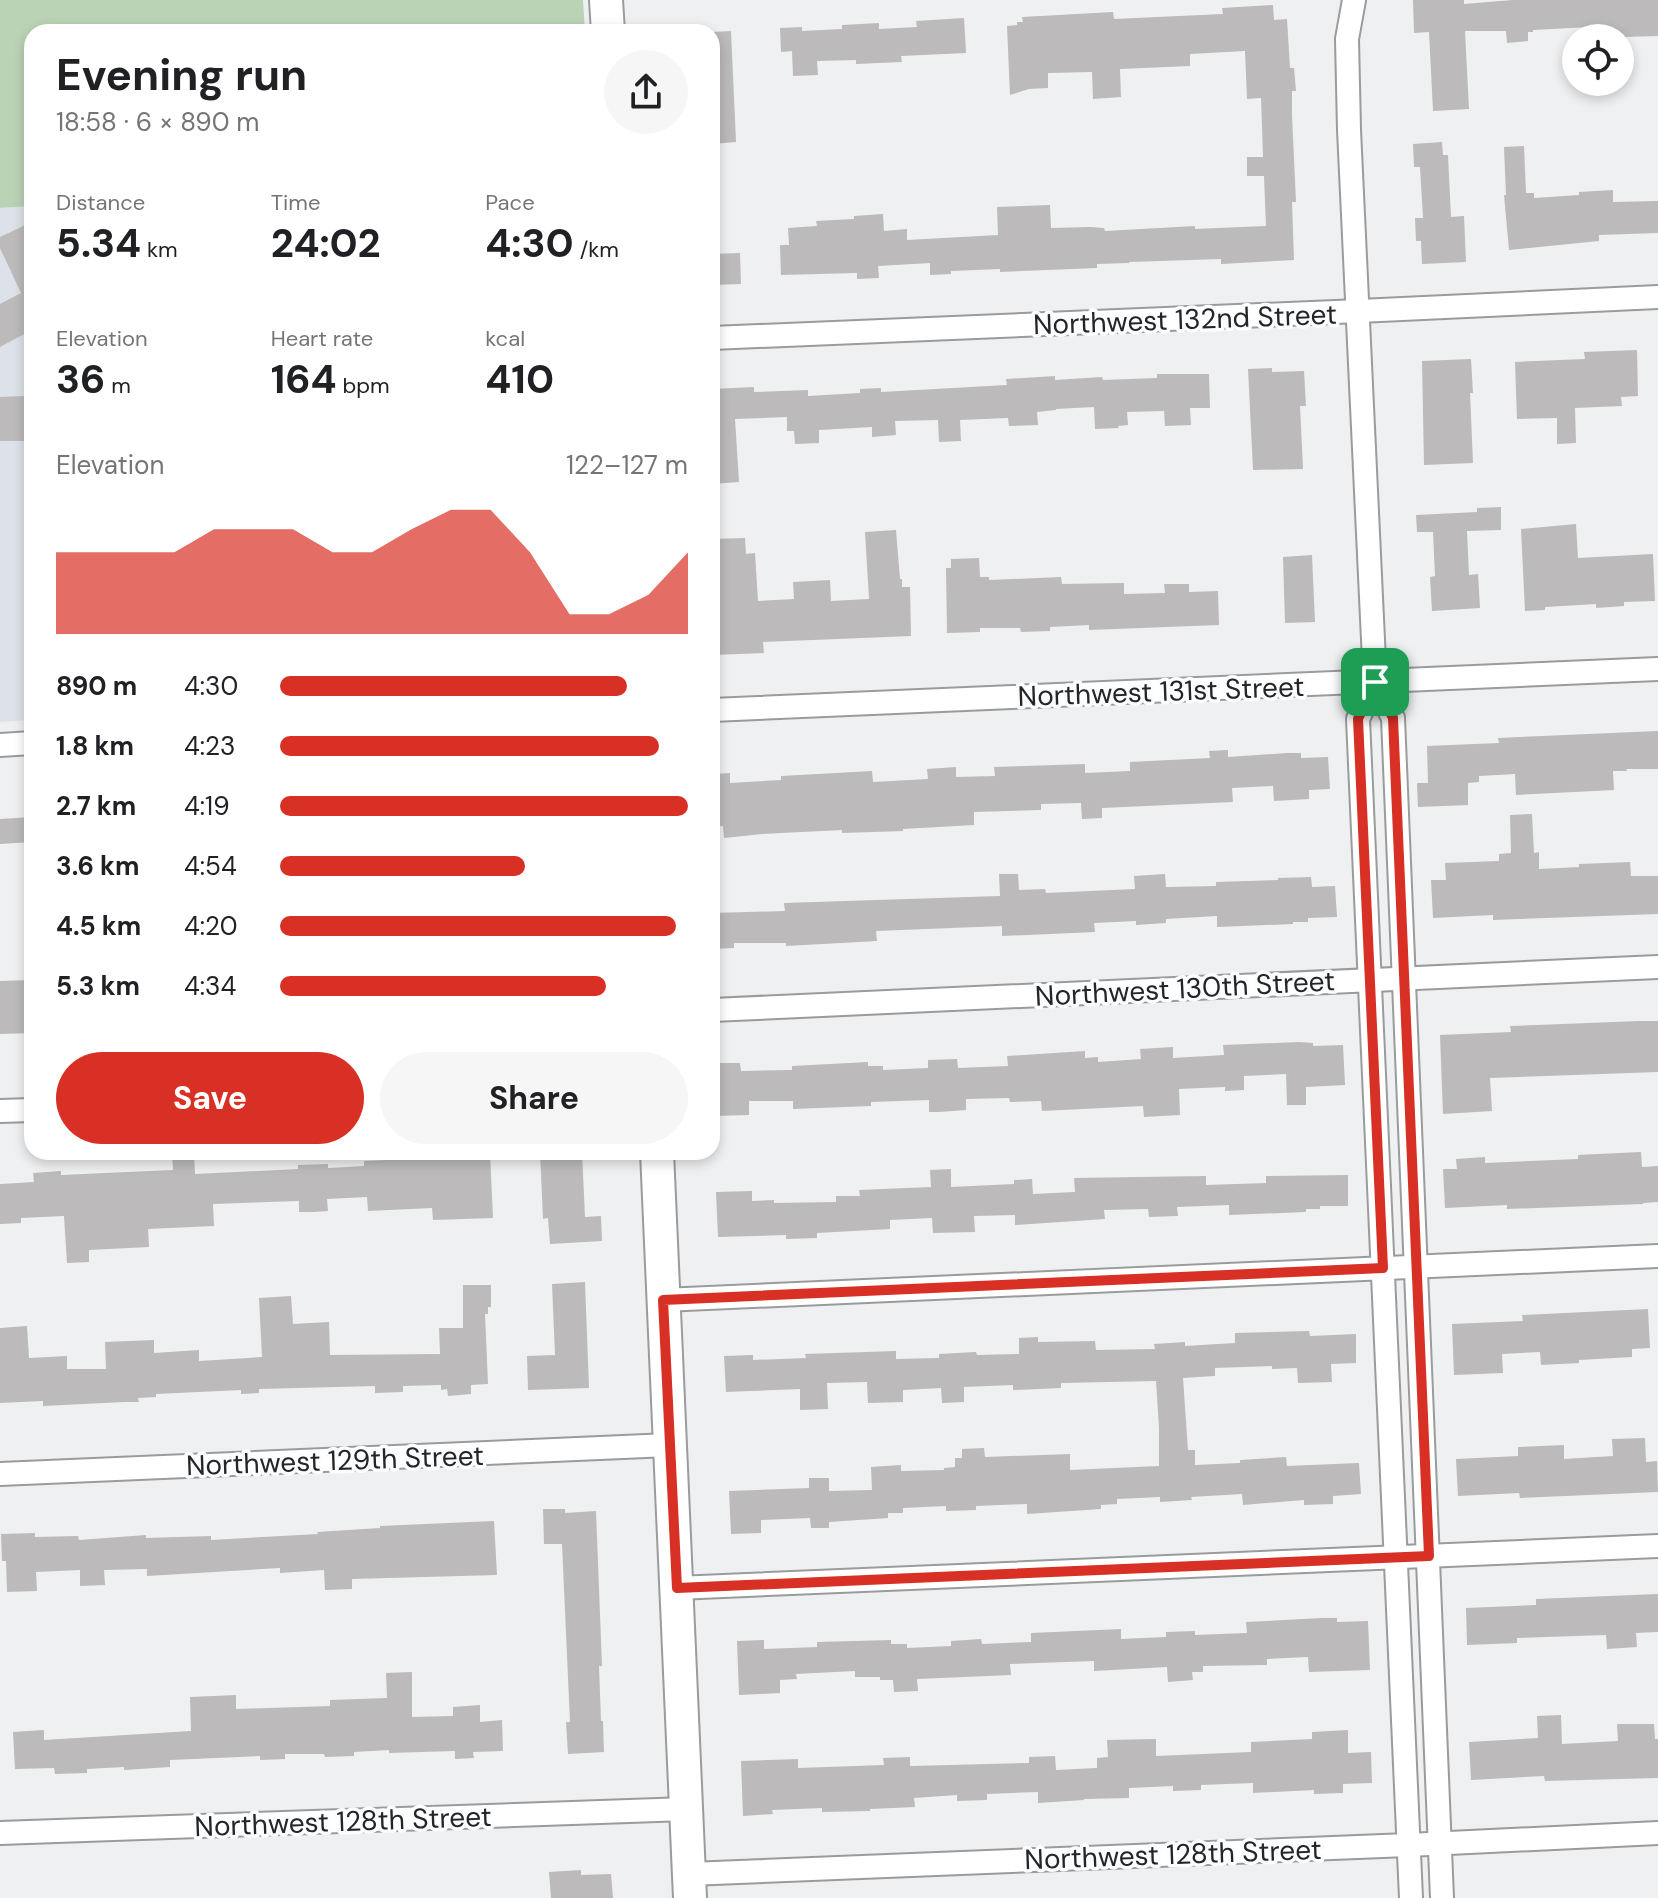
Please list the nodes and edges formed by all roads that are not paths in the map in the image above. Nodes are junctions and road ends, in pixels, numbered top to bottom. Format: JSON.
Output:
{"nodes":[{"id":1,"x":606,"y":0,"type":"edge"},
{"id":2,"x":1337,"y":0,"type":"edge"},
{"id":3,"x":1354,"y":0,"type":"edge"},
{"id":4,"x":608,"y":24,"type":"edge"},
{"id":5,"x":1347,"y":39,"type":"junction"},
{"id":6,"x":1658,"y":297,"type":"edge"},
{"id":7,"x":1359,"y":311,"type":"junction"},
{"id":8,"x":720,"y":338,"type":"edge"},
{"id":9,"x":1658,"y":669,"type":"edge"},
{"id":10,"x":1375,"y":682,"type":"junction"},
{"id":11,"x":720,"y":710,"type":"edge"},
{"id":12,"x":24,"y":744,"type":"edge"},
{"id":13,"x":0,"y":745,"type":"edge"},
{"id":14,"x":1658,"y":967,"type":"edge"},
{"id":15,"x":1404,"y":978,"type":"junction"},
{"id":16,"x":1371,"y":979,"type":"junction"},
{"id":17,"x":720,"y":1010,"type":"edge"},
{"id":18,"x":24,"y":1110,"type":"edge"},
{"id":19,"x":0,"y":1111,"type":"edge"},
{"id":20,"x":657,"y":1160,"type":"edge"},
{"id":21,"x":1658,"y":1256,"type":"edge"},
{"id":22,"x":1416,"y":1267,"type":"junction"},
{"id":23,"x":1383,"y":1268,"type":"junction"},
{"id":24,"x":663,"y":1300,"type":"junction"},
{"id":25,"x":669,"y":1445,"type":"junction"},
{"id":26,"x":0,"y":1474,"type":"edge"},
{"id":27,"x":1658,"y":1546,"type":"edge"},
{"id":28,"x":1429,"y":1556,"type":"junction"},
{"id":29,"x":1396,"y":1557,"type":"junction"},
{"id":30,"x":677,"y":1588,"type":"junction"},
{"id":31,"x":686,"y":1809,"type":"junction"},
{"id":32,"x":0,"y":1833,"type":"edge"},
{"id":33,"x":1658,"y":1833,"type":"edge"},
{"id":34,"x":1440,"y":1843,"type":"junction"},
{"id":35,"x":1408,"y":1845,"type":"junction"},
{"id":36,"x":689,"y":1886,"type":"edge"},
{"id":37,"x":1411,"y":1898,"type":"edge"},
{"id":38,"x":1442,"y":1898,"type":"edge"}],
"edges":[{"from":1,"to":4,"type":"street"},
{"from":2,"to":5,"type":"street"},
{"from":3,"to":5,"type":"street"},
{"from":5,"to":7,"type":"street"},
{"from":6,"to":7,"type":"street","name":"Northwest 132nd Street"},
{"from":7,"to":8,"type":"street","name":"Northwest 132nd Street"},
{"from":7,"to":10,"type":"street"},
{"from":9,"to":10,"type":"street","name":"Northwest 131st Street"},
{"from":10,"to":11,"type":"street","name":"Northwest 131st Street"},
{"from":10,"to":15,"type":"street"},
{"from":10,"to":16,"type":"street"},
{"from":12,"to":13,"type":"street"},
{"from":14,"to":15,"type":"street","name":"Northwest 130th Street"},
{"from":15,"to":16,"type":"street","name":"Northwest 130th Street"},
{"from":15,"to":22,"type":"street"},
{"from":16,"to":17,"type":"street","name":"Northwest 130th Street"},
{"from":16,"to":23,"type":"street"},
{"from":18,"to":19,"type":"street"},
{"from":20,"to":24,"type":"street"},
{"from":21,"to":22,"type":"street"},
{"from":22,"to":23,"type":"street"},
{"from":22,"to":28,"type":"street"},
{"from":23,"to":24,"type":"street"},
{"from":23,"to":29,"type":"street"},
{"from":24,"to":25,"type":"street"},
{"from":25,"to":26,"type":"street","name":"Northwest 129th Street"},
{"from":25,"to":30,"type":"street"},
{"from":27,"to":28,"type":"street"},
{"from":28,"to":29,"type":"street"},
{"from":28,"to":34,"type":"street"},
{"from":29,"to":30,"type":"street"},
{"from":29,"to":35,"type":"street"},
{"from":30,"to":31,"type":"street"},
{"from":31,"to":32,"type":"street","name":"Northwest 128th Street"},
{"from":31,"to":36,"type":"street"},
{"from":33,"to":34,"type":"street","name":"Northwest 128th Street"},
{"from":34,"to":35,"type":"street","name":"Northwest 128th Street"},
{"from":34,"to":38,"type":"street"},
{"from":35,"to":36,"type":"street","name":"Northwest 128th Street"},
{"from":35,"to":37,"type":"street"}]}
